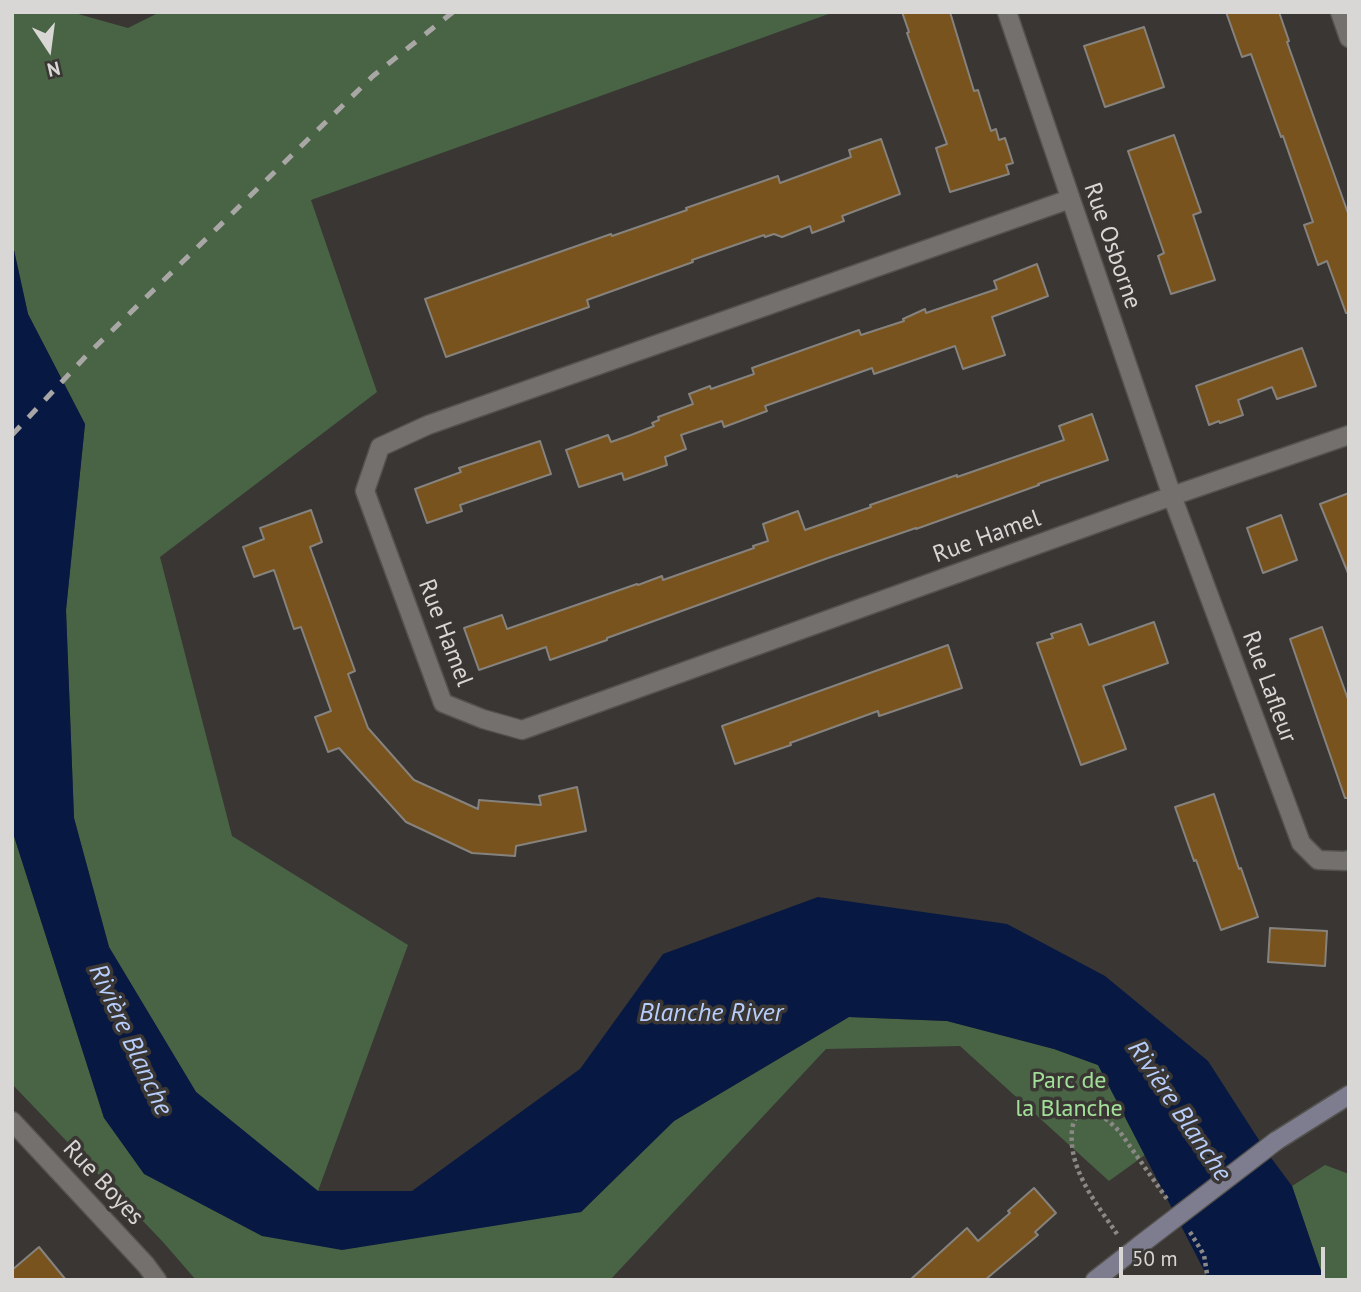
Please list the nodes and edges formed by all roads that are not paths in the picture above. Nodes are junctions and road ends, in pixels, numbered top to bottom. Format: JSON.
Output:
{"nodes":[{"id":1,"x":1007,"y":12,"type":"edge"},
{"id":2,"x":1340,"y":12,"type":"edge"},
{"id":3,"x":1349,"y":38,"type":"edge"},
{"id":4,"x":1070,"y":199,"type":"junction"},
{"id":5,"x":1349,"y":435,"type":"edge"},
{"id":6,"x":1172,"y":496,"type":"junction"},
{"id":7,"x":1349,"y":860,"type":"edge"},
{"id":8,"x":1349,"y":1095,"type":"edge"},
{"id":9,"x":12,"y":1121,"type":"edge"},
{"id":10,"x":157,"y":1280,"type":"edge"},
{"id":11,"x":1094,"y":1280,"type":"edge"}],
"edges":[{"from":1,"to":4,"type":"street","name":"Rue Osborne"},
{"from":2,"to":3,"type":"street"},
{"from":4,"to":6,"type":"street","name":"Rue Osborne"},
{"from":4,"to":6,"type":"street","name":"Rue Hamel"},
{"from":5,"to":6,"type":"street","name":"Rue Hamel"},
{"from":6,"to":7,"type":"street","name":"Rue Lafleur"},
{"from":8,"to":11,"type":"street","bridge":true},
{"from":9,"to":10,"type":"street","name":"Rue Boyes"}]}
